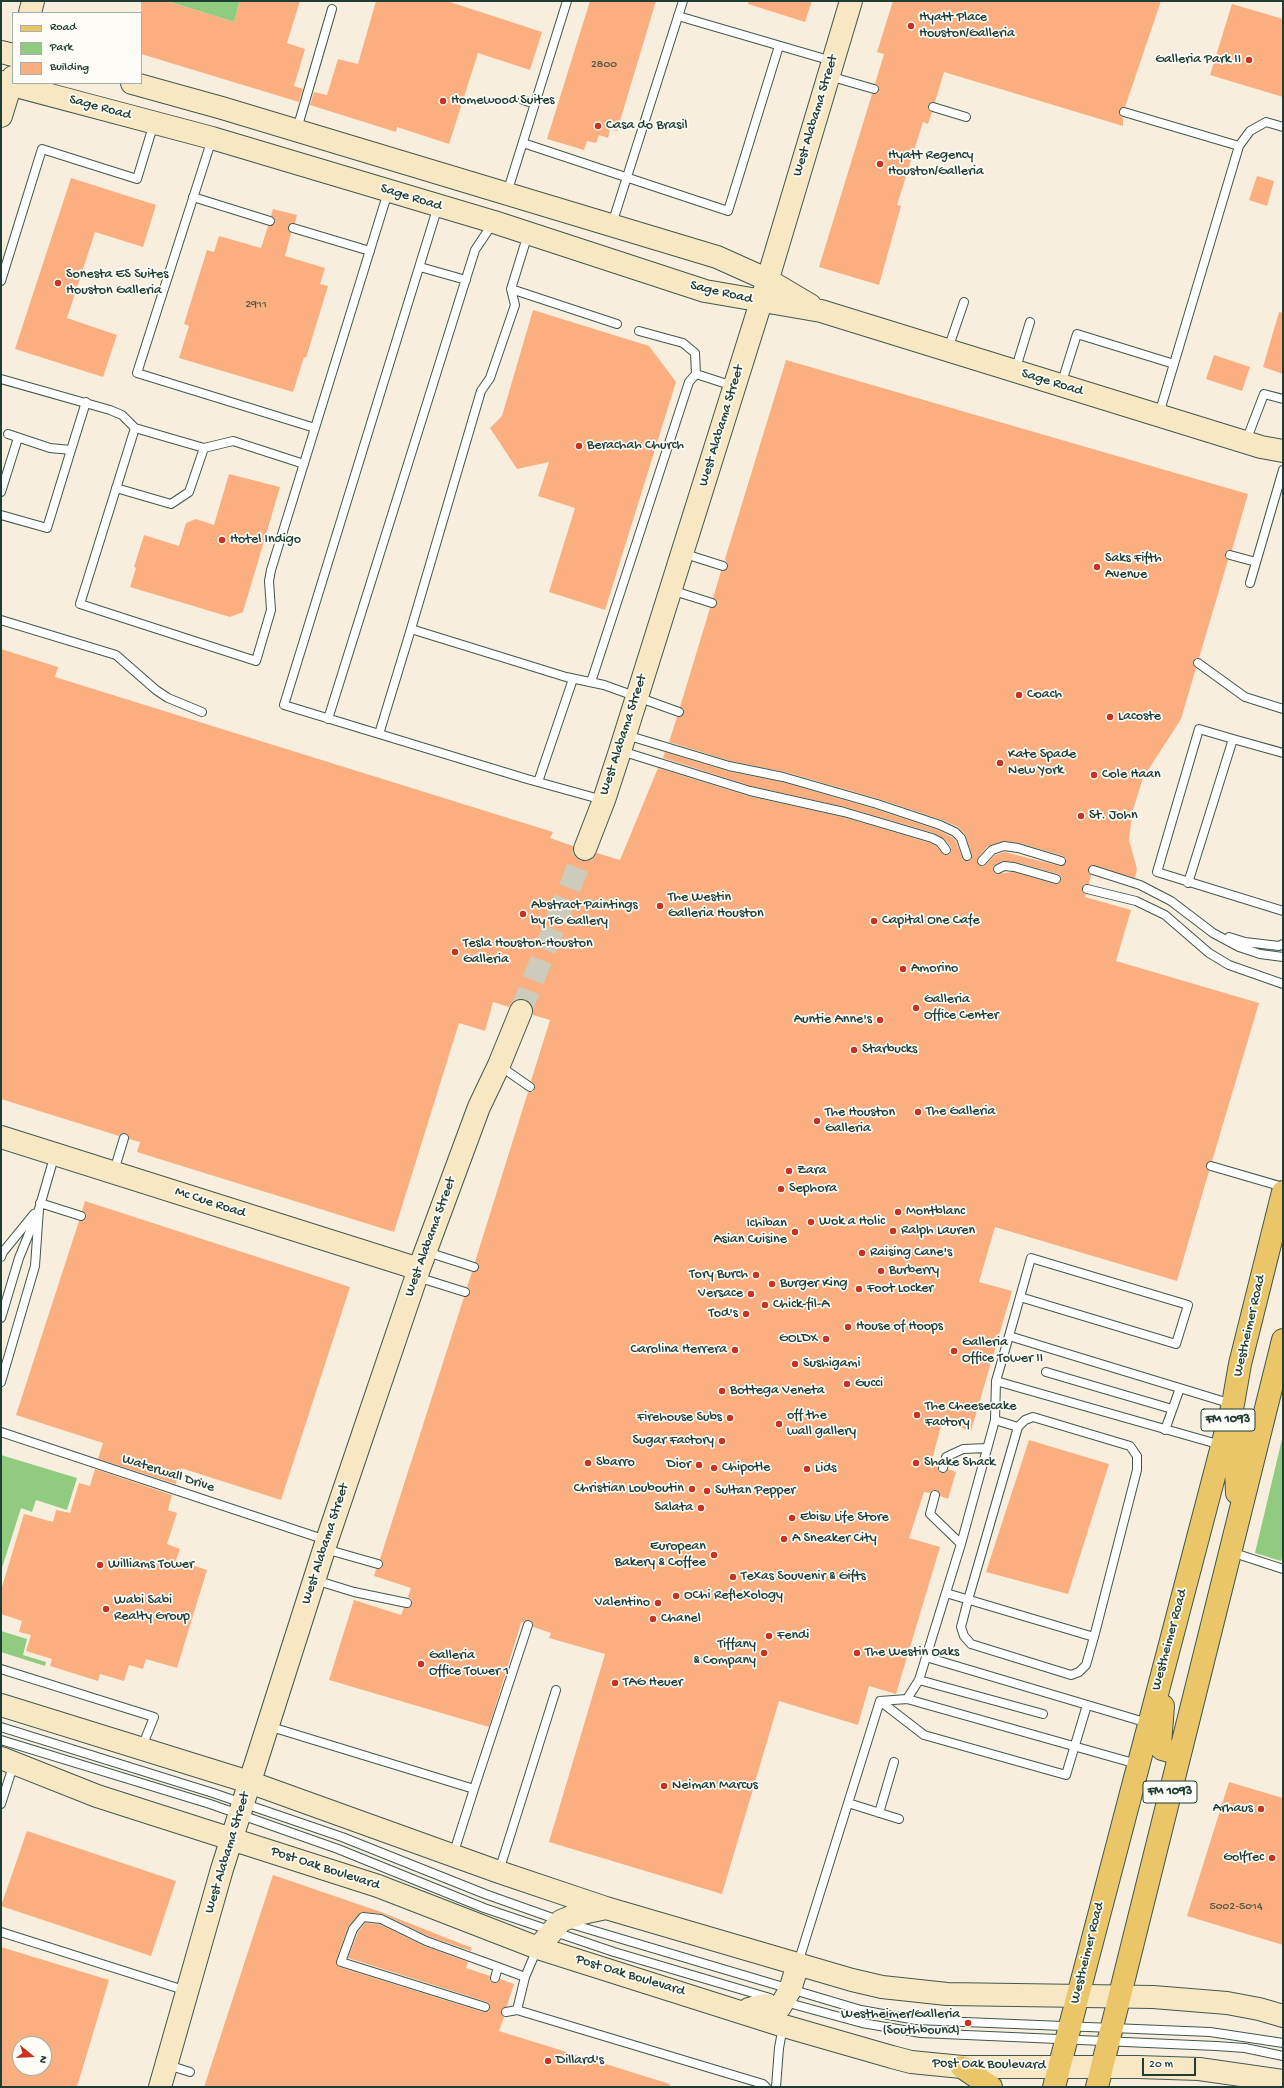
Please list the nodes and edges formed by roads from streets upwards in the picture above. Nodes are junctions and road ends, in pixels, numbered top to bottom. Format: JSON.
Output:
{"nodes":[{"id":1,"x":33,"y":1,"type":"edge"},
{"id":2,"x":851,"y":1,"type":"edge"},
{"id":3,"x":30,"y":12,"type":"edge"},
{"id":4,"x":1,"y":52,"type":"edge"},
{"id":5,"x":12,"y":55,"type":"edge"},
{"id":6,"x":8,"y":81,"type":"edge"},
{"id":7,"x":19,"y":84,"type":"edge"},
{"id":8,"x":136,"y":84,"type":"edge"},
{"id":9,"x":222,"y":108,"type":"junction"},
{"id":10,"x":1,"y":116,"type":"edge"},
{"id":11,"x":212,"y":138,"type":"junction"},
{"id":12,"x":507,"y":193,"type":"junction"},
{"id":13,"x":494,"y":222,"type":"junction"},
{"id":14,"x":766,"y":280,"type":"junction"},
{"id":15,"x":761,"y":302,"type":"junction"},
{"id":16,"x":821,"y":311,"type":"junction"},
{"id":17,"x":1283,"y":451,"type":"edge"},
{"id":18,"x":585,"y":849,"type":"tunnel mouth"},
{"id":19,"x":521,"y":1011,"type":"tunnel mouth"},
{"id":20,"x":1,"y":1137,"type":"edge"},
{"id":21,"x":1283,"y":1192,"type":"edge"},
{"id":22,"x":420,"y":1266,"type":"junction"},
{"id":23,"x":1283,"y":1340,"type":"edge"},
{"id":24,"x":1232,"y":1404,"type":"junction"},
{"id":25,"x":1239,"y":1516,"type":"junction"},
{"id":26,"x":1168,"y":1647,"type":"junction"},
{"id":27,"x":1,"y":1706,"type":"edge"},
{"id":28,"x":1179,"y":1754,"type":"junction"},
{"id":29,"x":8,"y":1760,"type":"edge"},
{"id":30,"x":250,"y":1782,"type":"junction"},
{"id":31,"x":232,"y":1839,"type":"junction"},
{"id":32,"x":606,"y":1908,"type":"junction"},
{"id":33,"x":538,"y":1948,"type":"junction"},
{"id":34,"x":798,"y":1964,"type":"junction"},
{"id":35,"x":1078,"y":1996,"type":"junction"},
{"id":36,"x":1118,"y":1997,"type":"junction"},
{"id":37,"x":740,"y":2010,"type":"junction"},
{"id":38,"x":1283,"y":2016,"type":"edge"},
{"id":39,"x":962,"y":2067,"type":"junction"},
{"id":40,"x":1057,"y":2077,"type":"edge"},
{"id":41,"x":1099,"y":2077,"type":"edge"},
{"id":42,"x":1283,"y":2081,"type":"edge"},
{"id":43,"x":160,"y":2087,"type":"edge"},
{"id":44,"x":990,"y":2087,"type":"edge"}],
"edges":[{"from":1,"to":3,"type":"main road"},
{"from":2,"to":14,"type":"main road","name":"West Alabama Street"},
{"from":4,"to":5,"type":"main road"},
{"from":6,"to":10,"type":"main road"},
{"from":7,"to":11,"type":"main road","name":"Sage Road"},
{"from":8,"to":9,"type":"main road","name":"Sage Road"},
{"from":9,"to":11,"type":"main road"},
{"from":9,"to":12,"type":"main road","name":"Sage Road"},
{"from":11,"to":13,"type":"main road","name":"Sage Road"},
{"from":12,"to":13,"type":"main road"},
{"from":12,"to":14,"type":"main road","name":"Sage Road"},
{"from":13,"to":15,"type":"main road","name":"Sage Road"},
{"from":14,"to":15,"type":"main road","name":"West Alabama Street"},
{"from":14,"to":16,"type":"main road","name":"Sage Road"},
{"from":15,"to":16,"type":"main road","name":"Sage Road"},
{"from":15,"to":18,"type":"main road","name":"West Alabama Street"},
{"from":16,"to":17,"type":"main road","name":"Sage Road"},
{"from":19,"to":22,"type":"main road","name":"West Alabama Street"},
{"from":20,"to":22,"type":"main road","name":"Mc Cue Road"},
{"from":21,"to":24,"type":"main road","name":"Westheimer Road","number":"FM 1093"},
{"from":22,"to":30,"type":"main road","name":"West Alabama Street"},
{"from":23,"to":25,"type":"main road","number":"FM 1093"},
{"from":24,"to":25,"type":"main road"},
{"from":24,"to":26,"type":"main road","name":"Westheimer Road","number":"FM 1093"},
{"from":25,"to":28,"type":"main road","number":"FM 1093"},
{"from":26,"to":28,"type":"main road"},
{"from":26,"to":35,"type":"main road","name":"Westheimer Road","number":"FM 1093"},
{"from":27,"to":30,"type":"main road"},
{"from":28,"to":36,"type":"main road","number":"FM 1093"},
{"from":29,"to":31,"type":"main road","name":"Post Oak Boulevard"},
{"from":30,"to":31,"type":"main road","name":"West Alabama Street"},
{"from":30,"to":32,"type":"main road"},
{"from":31,"to":33,"type":"main road","name":"Post Oak Boulevard"},
{"from":31,"to":43,"type":"main road","name":"West Alabama Street"},
{"from":32,"to":33,"type":"main road"},
{"from":32,"to":34,"type":"main road"},
{"from":33,"to":37,"type":"main road","name":"Post Oak Boulevard"},
{"from":34,"to":35,"type":"main road"},
{"from":34,"to":37,"type":"main road"},
{"from":35,"to":36,"type":"main road"},
{"from":35,"to":40,"type":"main road","name":"Westheimer Road","number":"FM 1093"},
{"from":36,"to":38,"type":"main road"},
{"from":36,"to":41,"type":"main road","number":"FM 1093"},
{"from":37,"to":39,"type":"main road","name":"Post Oak Boulevard"},
{"from":39,"to":40,"type":"main road","name":"Post Oak Boulevard"},
{"from":39,"to":44,"type":"main road"},
{"from":40,"to":41,"type":"main road","name":"Post Oak Boulevard"},
{"from":41,"to":42,"type":"main road","name":"Post Oak Boulevard"}]}
